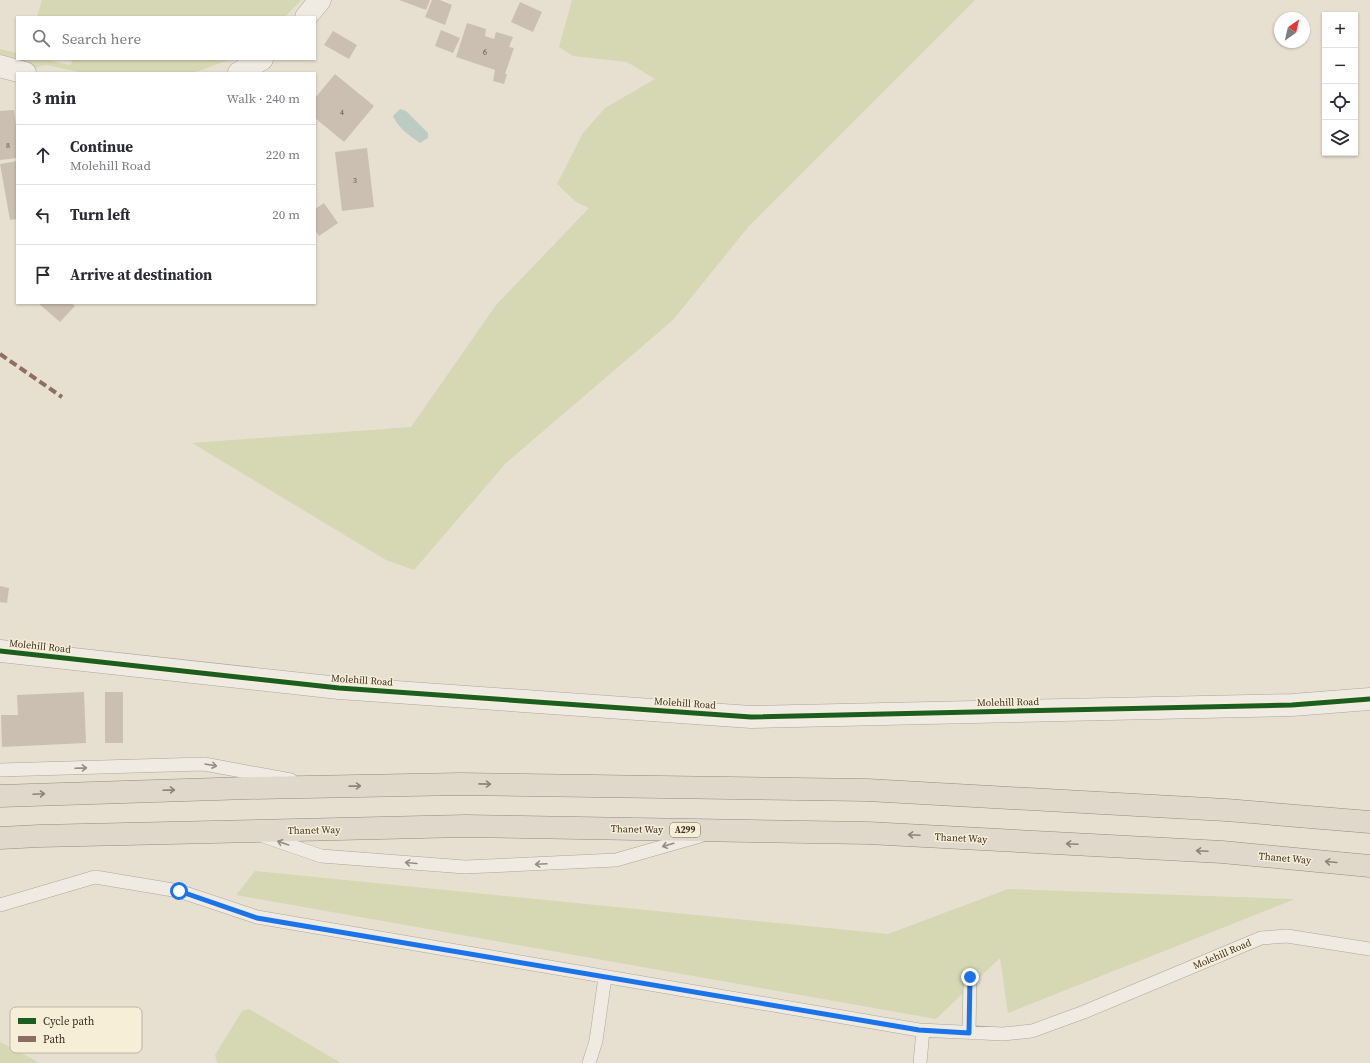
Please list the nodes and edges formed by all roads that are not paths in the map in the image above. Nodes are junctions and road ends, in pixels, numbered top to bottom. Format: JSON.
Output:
{"nodes":[{"id":1,"x":320,"y":0,"type":"edge"},
{"id":2,"x":307,"y":16,"type":"edge"},
{"id":3,"x":260,"y":60,"type":"edge"},
{"id":4,"x":0,"y":66,"type":"edge"},
{"id":5,"x":21,"y":72,"type":"edge"},
{"id":6,"x":241,"y":72,"type":"edge"},
{"id":7,"x":1,"y":653,"type":"edge"},
{"id":8,"x":1370,"y":699,"type":"edge"},
{"id":9,"x":0,"y":770,"type":"edge"},
{"id":10,"x":327,"y":786,"type":"junction"},
{"id":11,"x":0,"y":796,"type":"edge"},
{"id":12,"x":1370,"y":822,"type":"edge"},
{"id":13,"x":719,"y":830,"type":"junction"},
{"id":14,"x":249,"y":831,"type":"junction"},
{"id":15,"x":0,"y":838,"type":"edge"},
{"id":16,"x":1370,"y":866,"type":"edge"},
{"id":17,"x":0,"y":905,"type":"edge"},
{"id":18,"x":1370,"y":949,"type":"edge"},
{"id":19,"x":605,"y":977,"type":"junction"},
{"id":20,"x":970,"y":977,"type":"dead end"},
{"id":21,"x":923,"y":1030,"type":"junction"},
{"id":22,"x":969,"y":1033,"type":"junction"},
{"id":23,"x":589,"y":1063,"type":"edge"},
{"id":24,"x":920,"y":1063,"type":"edge"}],
"edges":[{"from":1,"to":2,"type":"street"},
{"from":3,"to":6,"type":"street"},
{"from":4,"to":5,"type":"street"},
{"from":7,"to":8,"type":"street","name":"Molehill Road"},
{"from":9,"to":10,"type":"lane","one_way":true},
{"from":11,"to":10,"type":"highway","one_way":true},
{"from":10,"to":12,"type":"highway","one_way":true},
{"from":13,"to":14,"type":"highway","name":"Thanet Way","number":"A299"},
{"from":13,"to":14,"type":"lane","one_way":true},
{"from":16,"to":13,"type":"highway","name":"Thanet Way","number":"A299","one_way":true},
{"from":14,"to":15,"type":"highway","name":"Thanet Way","number":"A299"},
{"from":17,"to":19,"type":"lane","name":"Molehill Road"},
{"from":18,"to":22,"type":"lane","name":"Molehill Road"},
{"from":19,"to":21,"type":"lane","name":"Molehill Road"},
{"from":19,"to":23,"type":"lane"},
{"from":20,"to":22,"type":"lane"},
{"from":21,"to":22,"type":"lane","name":"Molehill Road"},
{"from":21,"to":24,"type":"lane"}]}
